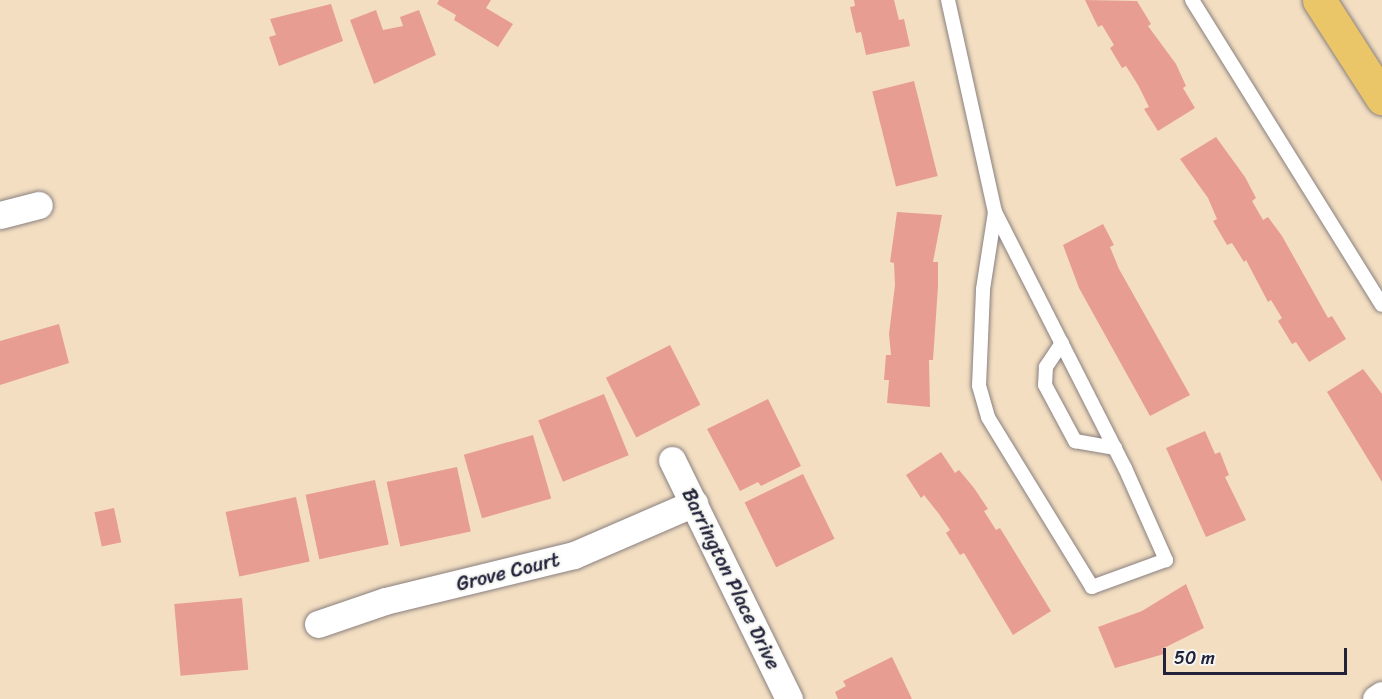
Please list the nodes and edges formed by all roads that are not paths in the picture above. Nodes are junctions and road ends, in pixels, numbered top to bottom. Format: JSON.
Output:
{"nodes":[{"id":1,"x":948,"y":0,"type":"edge"},
{"id":2,"x":1192,"y":0,"type":"edge"},
{"id":3,"x":1319,"y":0,"type":"edge"},
{"id":4,"x":1382,"y":98,"type":"edge"},
{"id":5,"x":39,"y":205,"type":"dead end"},
{"id":6,"x":995,"y":212,"type":"junction"},
{"id":7,"x":0,"y":215,"type":"edge"},
{"id":8,"x":1382,"y":305,"type":"edge"},
{"id":9,"x":1062,"y":343,"type":"junction"},
{"id":10,"x":1115,"y":448,"type":"junction"},
{"id":11,"x":672,"y":460,"type":"dead end"},
{"id":12,"x":694,"y":503,"type":"junction"},
{"id":13,"x":318,"y":624,"type":"dead end"},
{"id":14,"x":1382,"y":695,"type":"edge"},
{"id":15,"x":789,"y":699,"type":"edge"},
{"id":16,"x":1376,"y":699,"type":"edge"}],
"edges":[{"from":1,"to":6,"type":"lane"},
{"from":2,"to":8,"type":"lane"},
{"from":3,"to":4,"type":"main road"},
{"from":5,"to":7,"type":"street"},
{"from":6,"to":9,"type":"lane"},
{"from":6,"to":10,"type":"lane"},
{"from":9,"to":10,"type":"lane"},
{"from":9,"to":10,"type":"lane"},
{"from":11,"to":12,"type":"street","name":"Barrington Place Drive"},
{"from":12,"to":13,"type":"street","name":"Grove Court"},
{"from":12,"to":15,"type":"street","name":"Barrington Place Drive"},
{"from":14,"to":16,"type":"street"}]}
